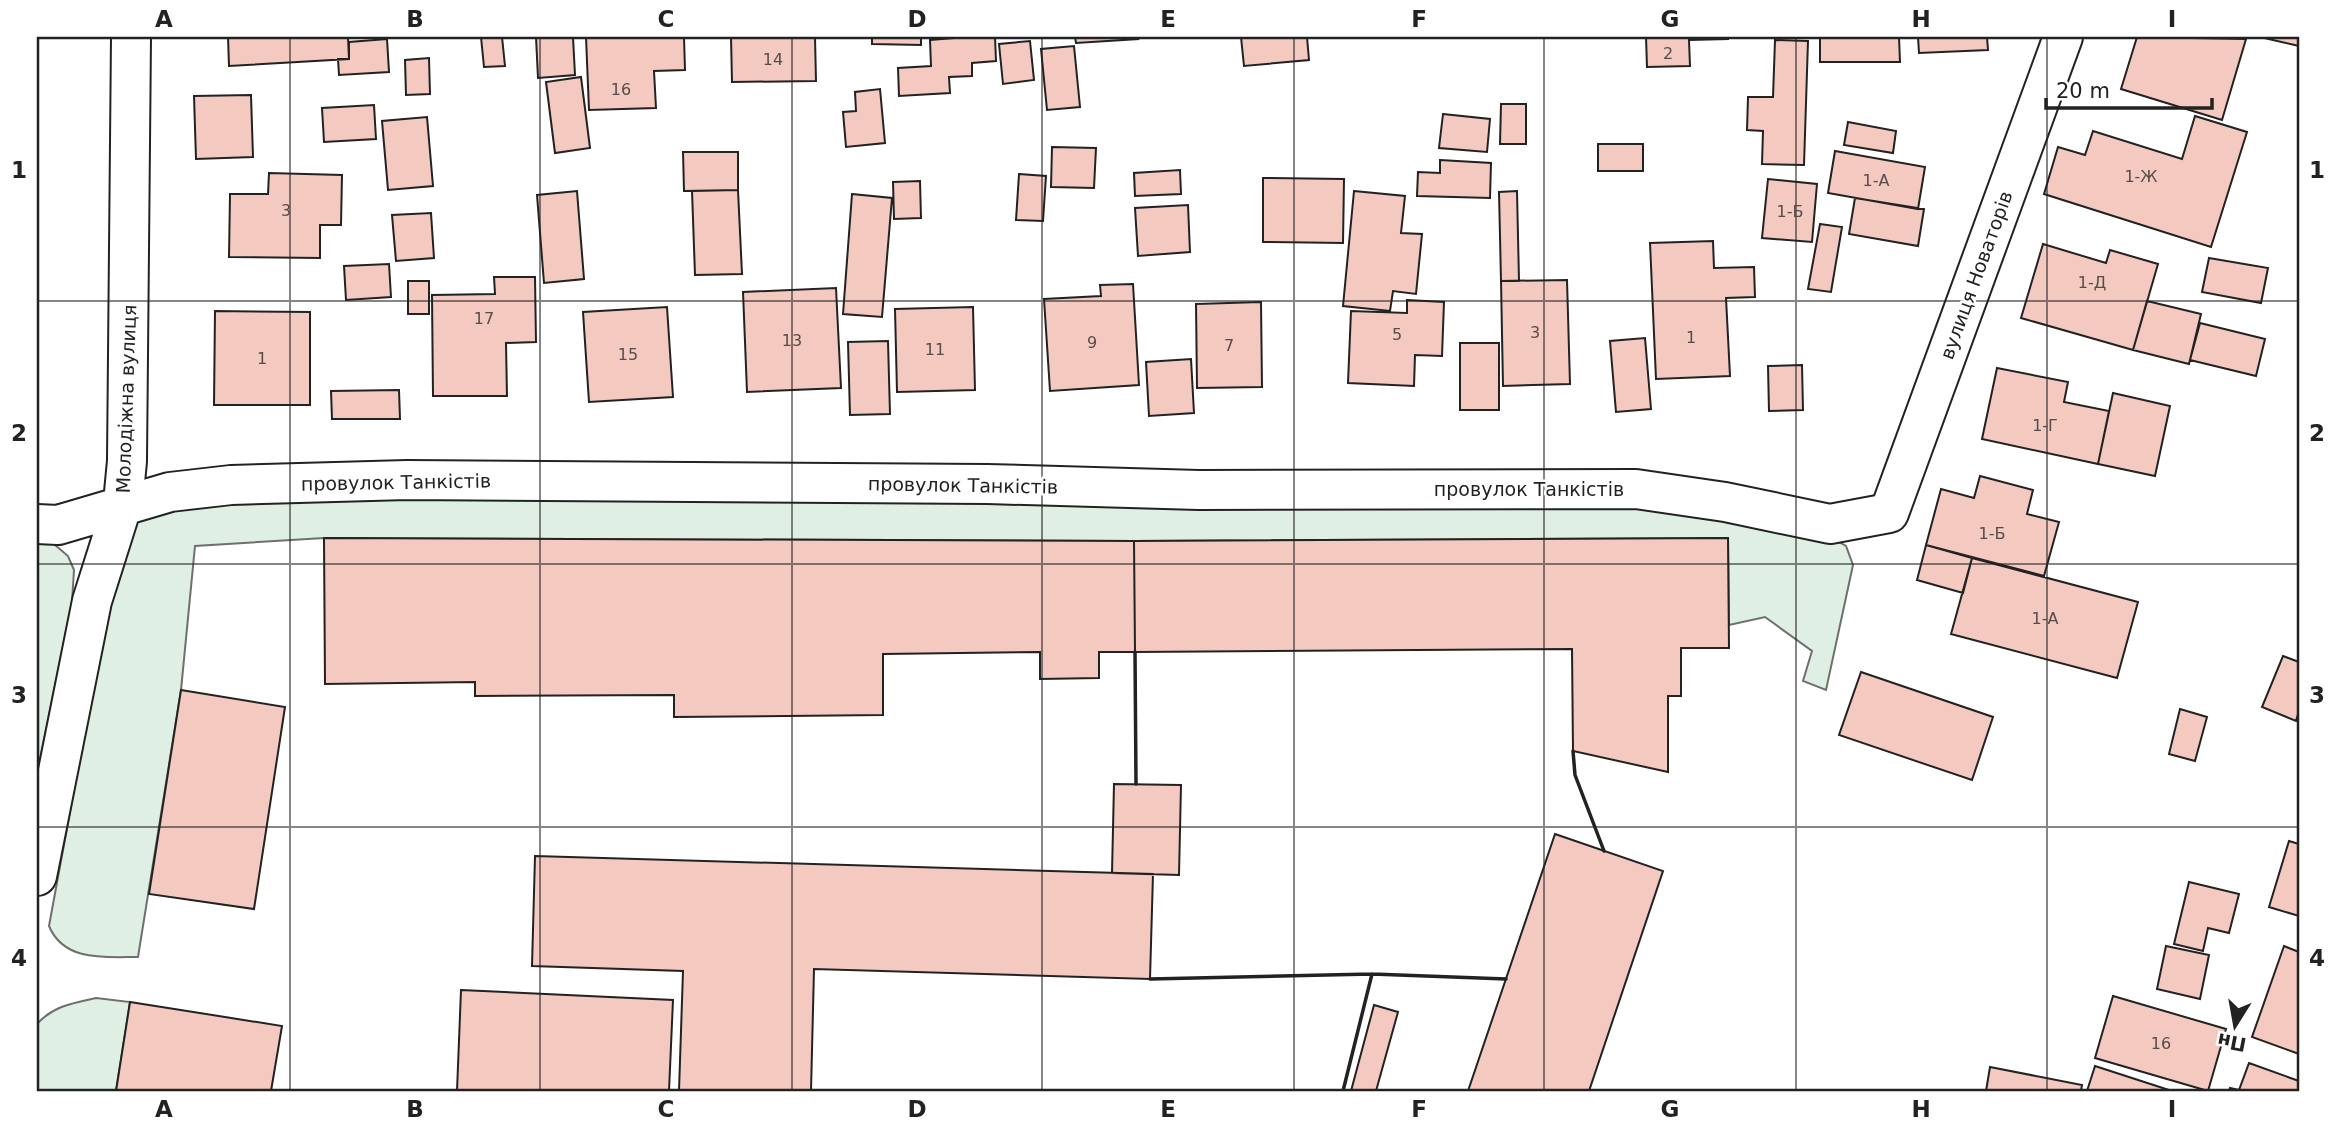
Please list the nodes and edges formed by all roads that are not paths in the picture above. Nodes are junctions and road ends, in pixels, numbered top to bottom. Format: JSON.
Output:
{"nodes":[{"id":1,"x":131,"y":37,"type":"edge"},
{"id":2,"x":2063,"y":37,"type":"edge"},
{"id":3,"x":123,"y":503,"type":"junction"},
{"id":4,"x":1889,"y":513,"type":"joint"},
{"id":5,"x":37,"y":524,"type":"edge"},
{"id":6,"x":37,"y":876,"type":"edge"}],
"edges":[{"from":1,"to":3,"type":"street","name":"Молодіжна вулиця"},
{"from":2,"to":4,"type":"street","name":"вулиця Новаторів"},
{"from":3,"to":4,"type":"street","name":"провулок Танкістів"},
{"from":3,"to":5,"type":"street","name":"провулок Танкістів"},
{"from":3,"to":6,"type":"street","name":"Молодіжна вулиця"}]}
